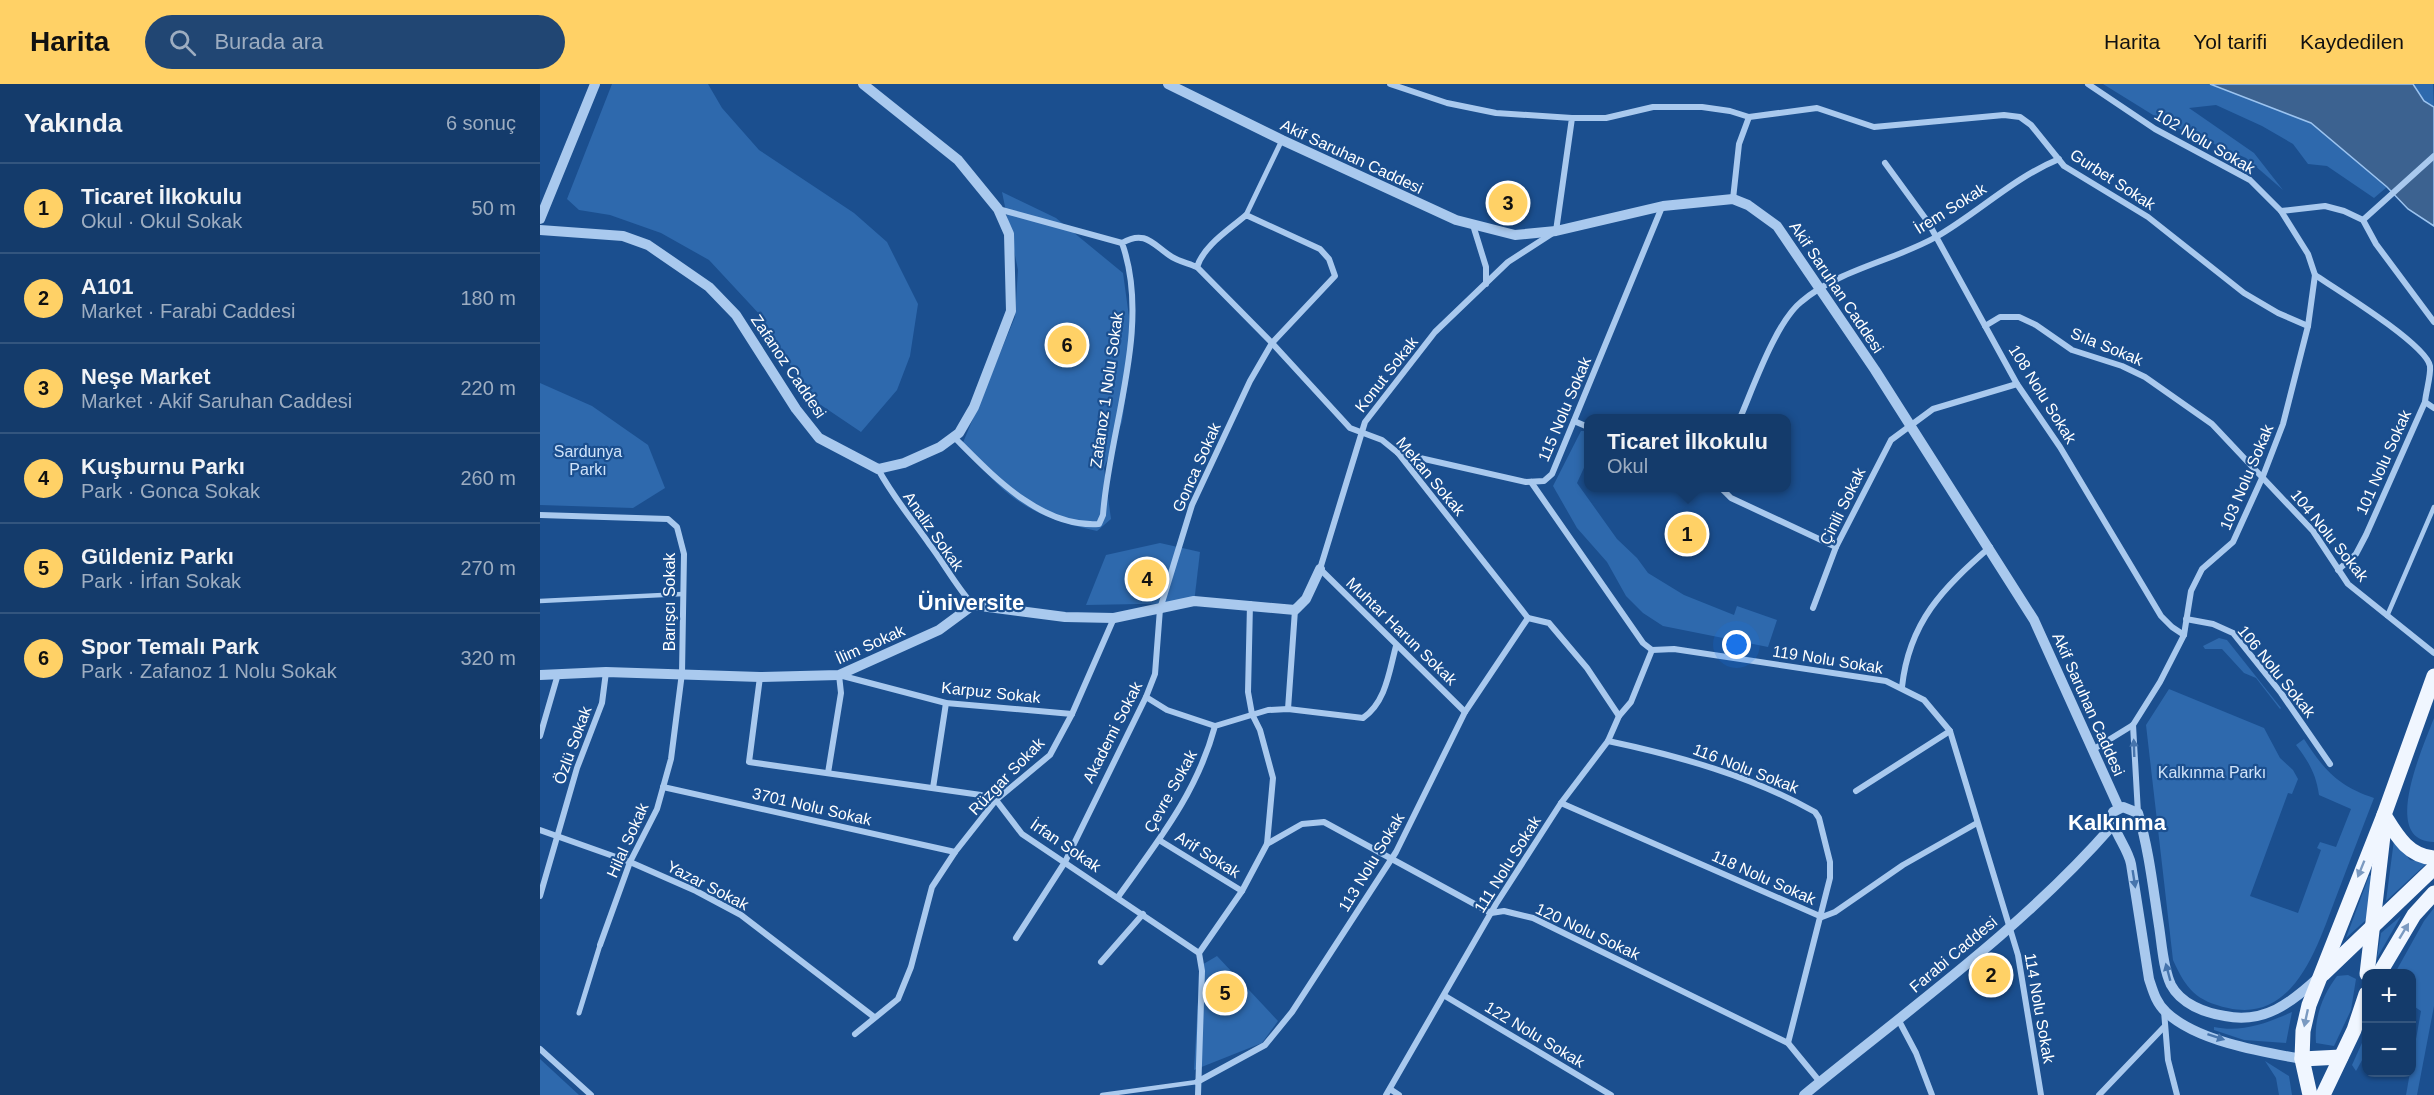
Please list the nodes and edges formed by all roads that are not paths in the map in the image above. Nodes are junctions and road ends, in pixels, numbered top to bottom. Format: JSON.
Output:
{"nodes":[{"id":1,"x":595,"y":84,"type":"edge"},
{"id":2,"x":863,"y":84,"type":"edge"},
{"id":3,"x":1168,"y":84,"type":"edge"},
{"id":4,"x":1390,"y":84,"type":"edge"},
{"id":5,"x":2088,"y":84,"type":"edge"},
{"id":6,"x":1749,"y":117,"type":"junction"},
{"id":7,"x":1572,"y":118,"type":"junction"},
{"id":8,"x":1282,"y":140,"type":"junction"},
{"id":9,"x":2434,"y":156,"type":"edge"},
{"id":10,"x":2059,"y":159,"type":"junction"},
{"id":11,"x":1884,"y":163,"type":"dead end"},
{"id":12,"x":1733,"y":199,"type":"junction"},
{"id":13,"x":1663,"y":206,"type":"junction"},
{"id":14,"x":998,"y":209,"type":"junction"},
{"id":15,"x":2281,"y":211,"type":"junction"},
{"id":16,"x":1246,"y":215,"type":"junction"},
{"id":17,"x":540,"y":219,"type":"edge"},
{"id":18,"x":2363,"y":220,"type":"junction"},
{"id":19,"x":1472,"y":224,"type":"junction"},
{"id":20,"x":540,"y":230,"type":"edge"},
{"id":21,"x":1556,"y":231,"type":"junction"},
{"id":22,"x":1936,"y":237,"type":"junction"},
{"id":23,"x":1122,"y":243,"type":"junction"},
{"id":24,"x":1197,"y":267,"type":"junction"},
{"id":25,"x":2315,"y":275,"type":"junction"},
{"id":26,"x":1486,"y":284,"type":"junction"},
{"id":27,"x":1820,"y":289,"type":"junction"},
{"id":28,"x":2434,"y":322,"type":"edge"},
{"id":29,"x":1985,"y":326,"type":"junction"},
{"id":30,"x":2308,"y":326,"type":"junction"},
{"id":31,"x":1272,"y":343,"type":"junction"},
{"id":32,"x":2017,"y":384,"type":"junction"},
{"id":33,"x":2424,"y":402,"type":"junction"},
{"id":34,"x":2434,"y":408,"type":"edge"},
{"id":35,"x":1742,"y":414,"type":"edge"},
{"id":36,"x":1574,"y":421,"type":"junction"},
{"id":37,"x":1584,"y":425,"type":"edge"},
{"id":38,"x":1910,"y":425,"type":"junction"},
{"id":39,"x":1361,"y":432,"type":"junction"},
{"id":40,"x":954,"y":437,"type":"junction"},
{"id":41,"x":1398,"y":453,"type":"junction"},
{"id":42,"x":878,"y":469,"type":"junction"},
{"id":43,"x":2263,"y":476,"type":"junction"},
{"id":44,"x":1531,"y":482,"type":"junction"},
{"id":45,"x":1725,"y":492,"type":"edge"},
{"id":46,"x":2434,"y":507,"type":"edge"},
{"id":47,"x":540,"y":515,"type":"edge"},
{"id":48,"x":1836,"y":547,"type":"junction"},
{"id":49,"x":1990,"y":547,"type":"junction"},
{"id":50,"x":1320,"y":569,"type":"junction"},
{"id":51,"x":2338,"y":570,"type":"junction"},
{"id":52,"x":683,"y":594,"type":"junction"},
{"id":53,"x":540,"y":601,"type":"edge"},
{"id":54,"x":973,"y":604,"type":"junction"},
{"id":55,"x":1251,"y":604,"type":"junction"},
{"id":56,"x":1813,"y":608,"type":"dead end"},
{"id":57,"x":1160,"y":609,"type":"junction"},
{"id":58,"x":1295,"y":610,"type":"junction"},
{"id":59,"x":2388,"y":616,"type":"junction"},
{"id":60,"x":1114,"y":618,"type":"junction"},
{"id":61,"x":1528,"y":618,"type":"junction"},
{"id":62,"x":2186,"y":619,"type":"junction"},
{"id":63,"x":2184,"y":635,"type":"junction"},
{"id":64,"x":1396,"y":646,"type":"junction"},
{"id":65,"x":1652,"y":650,"type":"junction"},
{"id":66,"x":2434,"y":654,"type":"edge"},
{"id":67,"x":606,"y":672,"type":"junction"},
{"id":68,"x":682,"y":673,"type":"junction"},
{"id":69,"x":558,"y":674,"type":"junction"},
{"id":70,"x":540,"y":675,"type":"edge"},
{"id":71,"x":839,"y":675,"type":"junction"},
{"id":72,"x":2434,"y":676,"type":"edge"},
{"id":73,"x":760,"y":677,"type":"junction"},
{"id":74,"x":1902,"y":687,"type":"junction"},
{"id":75,"x":1146,"y":697,"type":"junction"},
{"id":76,"x":946,"y":704,"type":"junction"},
{"id":77,"x":1288,"y":709,"type":"junction"},
{"id":78,"x":1465,"y":712,"type":"junction"},
{"id":79,"x":1072,"y":714,"type":"junction"},
{"id":80,"x":1252,"y":714,"type":"junction"},
{"id":81,"x":1619,"y":716,"type":"junction"},
{"id":82,"x":2133,"y":725,"type":"junction"},
{"id":83,"x":1215,"y":726,"type":"junction"},
{"id":84,"x":1950,"y":731,"type":"junction"},
{"id":85,"x":540,"y":736,"type":"edge"},
{"id":86,"x":1608,"y":741,"type":"junction"},
{"id":87,"x":2094,"y":749,"type":"junction"},
{"id":88,"x":2330,"y":764,"type":"dead end"},
{"id":89,"x":828,"y":773,"type":"junction"},
{"id":90,"x":663,"y":787,"type":"junction"},
{"id":91,"x":933,"y":788,"type":"junction"},
{"id":92,"x":1856,"y":791,"type":"dead end"},
{"id":93,"x":996,"y":800,"type":"junction"},
{"id":94,"x":1561,"y":803,"type":"junction"},
{"id":95,"x":2119,"y":808,"type":"junction"},
{"id":96,"x":2139,"y":813,"type":"junction"},
{"id":97,"x":2385,"y":815,"type":"junction"},
{"id":98,"x":1977,"y":823,"type":"junction"},
{"id":99,"x":2112,"y":826,"type":"junction"},
{"id":100,"x":540,"y":830,"type":"edge"},
{"id":101,"x":555,"y":837,"type":"junction"},
{"id":102,"x":1159,"y":840,"type":"junction"},
{"id":103,"x":1267,"y":844,"type":"junction"},
{"id":104,"x":955,"y":852,"type":"junction"},
{"id":105,"x":2434,"y":858,"type":"edge"},
{"id":106,"x":1391,"y":860,"type":"junction"},
{"id":107,"x":630,"y":862,"type":"junction"},
{"id":108,"x":1065,"y":862,"type":"junction"},
{"id":109,"x":2434,"y":868,"type":"edge"},
{"id":110,"x":1242,"y":891,"type":"junction"},
{"id":111,"x":2434,"y":893,"type":"edge"},
{"id":112,"x":540,"y":896,"type":"edge"},
{"id":113,"x":1118,"y":897,"type":"junction"},
{"id":114,"x":1491,"y":913,"type":"junction"},
{"id":115,"x":1143,"y":914,"type":"junction"},
{"id":116,"x":1822,"y":917,"type":"junction"},
{"id":117,"x":2008,"y":927,"type":"junction"},
{"id":118,"x":2372,"y":929,"type":"junction"},
{"id":119,"x":1016,"y":938,"type":"dead end"},
{"id":120,"x":600,"y":945,"type":"joint"},
{"id":121,"x":1199,"y":953,"type":"junction"},
{"id":122,"x":1101,"y":962,"type":"dead end"},
{"id":123,"x":2368,"y":969,"type":"edge"},
{"id":124,"x":2382,"y":969,"type":"edge"},
{"id":125,"x":2319,"y":978,"type":"junction"},
{"id":126,"x":1445,"y":996,"type":"junction"},
{"id":127,"x":2362,"y":1006,"type":"edge"},
{"id":128,"x":2164,"y":1011,"type":"junction"},
{"id":129,"x":579,"y":1013,"type":"dead end"},
{"id":130,"x":874,"y":1017,"type":"junction"},
{"id":131,"x":1898,"y":1018,"type":"junction"},
{"id":132,"x":2164,"y":1027,"type":"junction"},
{"id":133,"x":855,"y":1034,"type":"dead end"},
{"id":134,"x":1788,"y":1043,"type":"junction"},
{"id":135,"x":540,"y":1049,"type":"edge"},
{"id":136,"x":2341,"y":1057,"type":"junction"},
{"id":137,"x":2302,"y":1059,"type":"junction"},
{"id":138,"x":1197,"y":1082,"type":"junction"},
{"id":139,"x":1820,"y":1082,"type":"junction"},
{"id":140,"x":1388,"y":1092,"type":"edge"},
{"id":141,"x":591,"y":1095,"type":"edge"},
{"id":142,"x":1102,"y":1095,"type":"edge"},
{"id":143,"x":1198,"y":1095,"type":"edge"},
{"id":144,"x":1399,"y":1095,"type":"edge"},
{"id":145,"x":1611,"y":1095,"type":"edge"},
{"id":146,"x":1804,"y":1095,"type":"edge"},
{"id":147,"x":1932,"y":1095,"type":"edge"},
{"id":148,"x":2041,"y":1095,"type":"edge"},
{"id":149,"x":2099,"y":1095,"type":"edge"},
{"id":150,"x":2177,"y":1095,"type":"edge"},
{"id":151,"x":2310,"y":1095,"type":"edge"},
{"id":152,"x":2323,"y":1095,"type":"edge"}],
"edges":[{"from":1,"to":17,"type":"street"},
{"from":2,"to":14,"type":"street"},
{"from":3,"to":8,"type":"street","name":"Akif Saruhan Caddesi"},
{"from":4,"to":7,"type":"street"},
{"from":5,"to":15,"type":"street","name":"102 Nolu Sokak"},
{"from":6,"to":7,"type":"street"},
{"from":6,"to":10,"type":"street","name":"Gurbet Sokak"},
{"from":6,"to":12,"type":"street"},
{"from":7,"to":21,"type":"street"},
{"from":8,"to":16,"type":"street"},
{"from":8,"to":19,"type":"street","name":"Akif Saruhan Caddesi"},
{"from":9,"to":18,"type":"street"},
{"from":10,"to":22,"type":"street","name":"İrem Sokak"},
{"from":10,"to":30,"type":"street","name":"Gurbet Sokak"},
{"from":11,"to":22,"type":"street","name":"108 Nolu Sokak"},
{"from":12,"to":13,"type":"street","name":"Akif Saruhan Caddesi"},
{"from":12,"to":27,"type":"street","name":"Akif Saruhan Caddesi"},
{"from":13,"to":21,"type":"street","name":"Akif Saruhan Caddesi"},
{"from":13,"to":36,"type":"street","name":"115 Nolu Sokak"},
{"from":14,"to":23,"type":"street"},
{"from":14,"to":40,"type":"street"},
{"from":15,"to":18,"type":"street"},
{"from":15,"to":25,"type":"street","name":"103 Nolu Sokak"},
{"from":16,"to":24,"type":"street"},
{"from":16,"to":31,"type":"street","name":"Gonca Sokak"},
{"from":18,"to":28,"type":"street"},
{"from":19,"to":21,"type":"street","name":"Akif Saruhan Caddesi"},
{"from":19,"to":26,"type":"street"},
{"from":20,"to":42,"type":"street","name":"Zafanoz Caddesi"},
{"from":21,"to":26,"type":"street","name":"Konut Sokak"},
{"from":22,"to":27,"type":"street","name":"İrem Sokak"},
{"from":22,"to":29,"type":"street","name":"108 Nolu Sokak"},
{"from":23,"to":24,"type":"street"},
{"from":23,"to":40,"type":"street","name":"Zafanoz 1 Nolu Sokak"},
{"from":24,"to":31,"type":"street","name":"Mekan Sokak"},
{"from":25,"to":30,"type":"street","name":"103 Nolu Sokak"},
{"from":25,"to":33,"type":"street"},
{"from":26,"to":39,"type":"street","name":"Konut Sokak"},
{"from":27,"to":35,"type":"street","name":"İrem Sokak"},
{"from":27,"to":38,"type":"street","name":"Akif Saruhan Caddesi"},
{"from":29,"to":32,"type":"street","name":"108 Nolu Sokak"},
{"from":29,"to":43,"type":"street","name":"Sıla Sokak"},
{"from":30,"to":43,"type":"street","name":"103 Nolu Sokak"},
{"from":31,"to":39,"type":"street","name":"Mekan Sokak"},
{"from":31,"to":57,"type":"street","name":"Gonca Sokak"},
{"from":32,"to":38,"type":"street","name":"Çinili Sokak"},
{"from":32,"to":63,"type":"street","name":"108 Nolu Sokak"},
{"from":33,"to":34,"type":"street","name":"101 Nolu Sokak"},
{"from":33,"to":51,"type":"street","name":"101 Nolu Sokak"},
{"from":36,"to":37,"type":"street"},
{"from":36,"to":44,"type":"street","name":"115 Nolu Sokak"},
{"from":38,"to":48,"type":"street","name":"Çinili Sokak"},
{"from":38,"to":49,"type":"street","name":"Akif Saruhan Caddesi"},
{"from":39,"to":41,"type":"street","name":"Mekan Sokak"},
{"from":39,"to":50,"type":"street","name":"Konut Sokak"},
{"from":40,"to":42,"type":"street"},
{"from":41,"to":44,"type":"street","name":"115 Nolu Sokak"},
{"from":41,"to":61,"type":"street","name":"Mekan Sokak"},
{"from":42,"to":54,"type":"street","name":"Analiz Sokak"},
{"from":43,"to":51,"type":"street","name":"104 Nolu Sokak"},
{"from":43,"to":62,"type":"street","name":"103 Nolu Sokak"},
{"from":44,"to":65,"type":"street"},
{"from":45,"to":48,"type":"street"},
{"from":46,"to":59,"type":"lane"},
{"from":47,"to":52,"type":"street","name":"Barışcı Sokak"},
{"from":48,"to":56,"type":"street","name":"Çinili Sokak"},
{"from":49,"to":74,"type":"street"},
{"from":49,"to":87,"type":"street","name":"Akif Saruhan Caddesi"},
{"from":50,"to":58,"type":"street"},
{"from":50,"to":64,"type":"street","name":"Muhtar Harun Sokak"},
{"from":51,"to":59,"type":"street","name":"104 Nolu Sokak"},
{"from":52,"to":53,"type":"lane"},
{"from":52,"to":68,"type":"street","name":"Barışcı Sokak"},
{"from":54,"to":60,"type":"street"},
{"from":54,"to":71,"type":"street","name":"İlim Sokak"},
{"from":55,"to":57,"type":"street"},
{"from":55,"to":58,"type":"street"},
{"from":55,"to":80,"type":"street"},
{"from":57,"to":60,"type":"street"},
{"from":57,"to":75,"type":"street","name":"Akademi Sokak"},
{"from":58,"to":77,"type":"street"},
{"from":59,"to":66,"type":"street","name":"104 Nolu Sokak"},
{"from":60,"to":79,"type":"street","name":"Rüzgar Sokak"},
{"from":61,"to":78,"type":"street","name":"113 Nolu Sokak"},
{"from":61,"to":81,"type":"street"},
{"from":62,"to":63,"type":"street","name":"103 Nolu Sokak"},
{"from":62,"to":88,"type":"street","name":"106 Nolu Sokak"},
{"from":63,"to":82,"type":"street","name":"103 Nolu Sokak"},
{"from":64,"to":77,"type":"street"},
{"from":64,"to":78,"type":"street","name":"Muhtar Harun Sokak"},
{"from":65,"to":74,"type":"street","name":"119 Nolu Sokak"},
{"from":65,"to":81,"type":"street","name":"111 Nolu Sokak"},
{"from":67,"to":68,"type":"street","name":"İlim Sokak"},
{"from":67,"to":69,"type":"street","name":"İlim Sokak"},
{"from":67,"to":101,"type":"street","name":"Özlü Sokak"},
{"from":68,"to":73,"type":"street","name":"İlim Sokak"},
{"from":68,"to":90,"type":"street","name":"Hilal Sokak"},
{"from":69,"to":70,"type":"street","name":"İlim Sokak"},
{"from":69,"to":85,"type":"street"},
{"from":71,"to":73,"type":"street","name":"İlim Sokak"},
{"from":71,"to":76,"type":"street","name":"Karpuz Sokak"},
{"from":71,"to":89,"type":"street"},
{"from":72,"to":97,"type":"main road"},
{"from":73,"to":89,"type":"street"},
{"from":74,"to":84,"type":"street","name":"119 Nolu Sokak"},
{"from":75,"to":83,"type":"street"},
{"from":75,"to":108,"type":"street","name":"Akademi Sokak"},
{"from":76,"to":79,"type":"street","name":"Karpuz Sokak"},
{"from":76,"to":91,"type":"street"},
{"from":77,"to":80,"type":"street"},
{"from":78,"to":106,"type":"street","name":"113 Nolu Sokak"},
{"from":79,"to":93,"type":"street","name":"Rüzgar Sokak"},
{"from":80,"to":83,"type":"street"},
{"from":80,"to":103,"type":"street"},
{"from":81,"to":86,"type":"street","name":"111 Nolu Sokak"},
{"from":82,"to":87,"type":"street","name":"103 Nolu Sokak"},
{"from":96,"to":82,"type":"street","name":"Akif Saruhan Caddesi","one_way":true},
{"from":83,"to":102,"type":"street","name":"Çevre Sokak"},
{"from":84,"to":92,"type":"street"},
{"from":84,"to":98,"type":"street","name":"119 Nolu Sokak"},
{"from":86,"to":94,"type":"street","name":"111 Nolu Sokak"},
{"from":86,"to":116,"type":"street","name":"116 Nolu Sokak"},
{"from":87,"to":95,"type":"street","name":"Akif Saruhan Caddesi"},
{"from":89,"to":91,"type":"street"},
{"from":90,"to":104,"type":"street","name":"3701 Nolu Sokak"},
{"from":90,"to":107,"type":"street","name":"Hilal Sokak"},
{"from":91,"to":93,"type":"street"},
{"from":93,"to":104,"type":"street","name":"Rüzgar Sokak"},
{"from":93,"to":108,"type":"street","name":"İrfan Sokak"},
{"from":94,"to":114,"type":"street","name":"111 Nolu Sokak"},
{"from":94,"to":116,"type":"street","name":"118 Nolu Sokak"},
{"from":95,"to":96,"type":"street"},
{"from":95,"to":99,"type":"street"},
{"from":125,"to":96,"type":"street","name":"Akif Saruhan Caddesi","one_way":true},
{"from":97,"to":105,"type":"main road"},
{"from":97,"to":118,"type":"main road"},
{"from":97,"to":125,"type":"main road","one_way":true},
{"from":98,"to":116,"type":"street","name":"118 Nolu Sokak"},
{"from":98,"to":117,"type":"street","name":"119 Nolu Sokak"},
{"from":99,"to":117,"type":"street","name":"Farabi Caddesi"},
{"from":99,"to":128,"type":"street","one_way":true},
{"from":100,"to":101,"type":"street","name":"Yazar Sokak"},
{"from":101,"to":107,"type":"street","name":"Yazar Sokak"},
{"from":101,"to":112,"type":"street","name":"Özlü Sokak"},
{"from":102,"to":110,"type":"street","name":"Arif Sokak"},
{"from":102,"to":113,"type":"street","name":"Çevre Sokak"},
{"from":103,"to":106,"type":"street","name":"120 Nolu Sokak"},
{"from":103,"to":110,"type":"street"},
{"from":104,"to":130,"type":"street","name":"Rüzgar Sokak"},
{"from":106,"to":114,"type":"street","name":"120 Nolu Sokak"},
{"from":106,"to":138,"type":"street","name":"113 Nolu Sokak"},
{"from":107,"to":120,"type":"street","name":"Hilal Sokak"},
{"from":107,"to":130,"type":"street","name":"Yazar Sokak"},
{"from":108,"to":113,"type":"street","name":"İrfan Sokak"},
{"from":108,"to":119,"type":"street","name":"Akademi Sokak"},
{"from":109,"to":118,"type":"main road"},
{"from":110,"to":121,"type":"street"},
{"from":124,"to":111,"type":"main road","one_way":true},
{"from":113,"to":115,"type":"street","name":"İrfan Sokak"},
{"from":114,"to":126,"type":"street","name":"111 Nolu Sokak"},
{"from":114,"to":134,"type":"street","name":"120 Nolu Sokak"},
{"from":115,"to":121,"type":"street","name":"İrfan Sokak"},
{"from":115,"to":122,"type":"street"},
{"from":116,"to":134,"type":"street","name":"116 Nolu Sokak"},
{"from":117,"to":131,"type":"street","name":"Farabi Caddesi"},
{"from":117,"to":148,"type":"street","name":"114 Nolu Sokak"},
{"from":118,"to":123,"type":"main road"},
{"from":118,"to":125,"type":"main road"},
{"from":120,"to":129,"type":"street","name":"Hilal Sokak"},
{"from":121,"to":138,"type":"street"},
{"from":125,"to":137,"type":"main road","one_way":true},
{"from":126,"to":140,"type":"street","name":"111 Nolu Sokak"},
{"from":126,"to":145,"type":"street","name":"122 Nolu Sokak"},
{"from":127,"to":136,"type":"main road"},
{"from":128,"to":132,"type":"street"},
{"from":128,"to":137,"type":"street","one_way":true},
{"from":130,"to":133,"type":"street","name":"Rüzgar Sokak"},
{"from":131,"to":139,"type":"street","name":"Farabi Caddesi"},
{"from":131,"to":147,"type":"street"},
{"from":132,"to":149,"type":"street"},
{"from":132,"to":150,"type":"street"},
{"from":134,"to":139,"type":"street","name":"120 Nolu Sokak"},
{"from":135,"to":141,"type":"street"},
{"from":136,"to":137,"type":"main road"},
{"from":136,"to":152,"type":"main road"},
{"from":137,"to":151,"type":"main road"},
{"from":138,"to":142,"type":"lane"},
{"from":138,"to":143,"type":"street"},
{"from":139,"to":146,"type":"street","name":"Farabi Caddesi"},
{"from":140,"to":144,"type":"street"}]}
